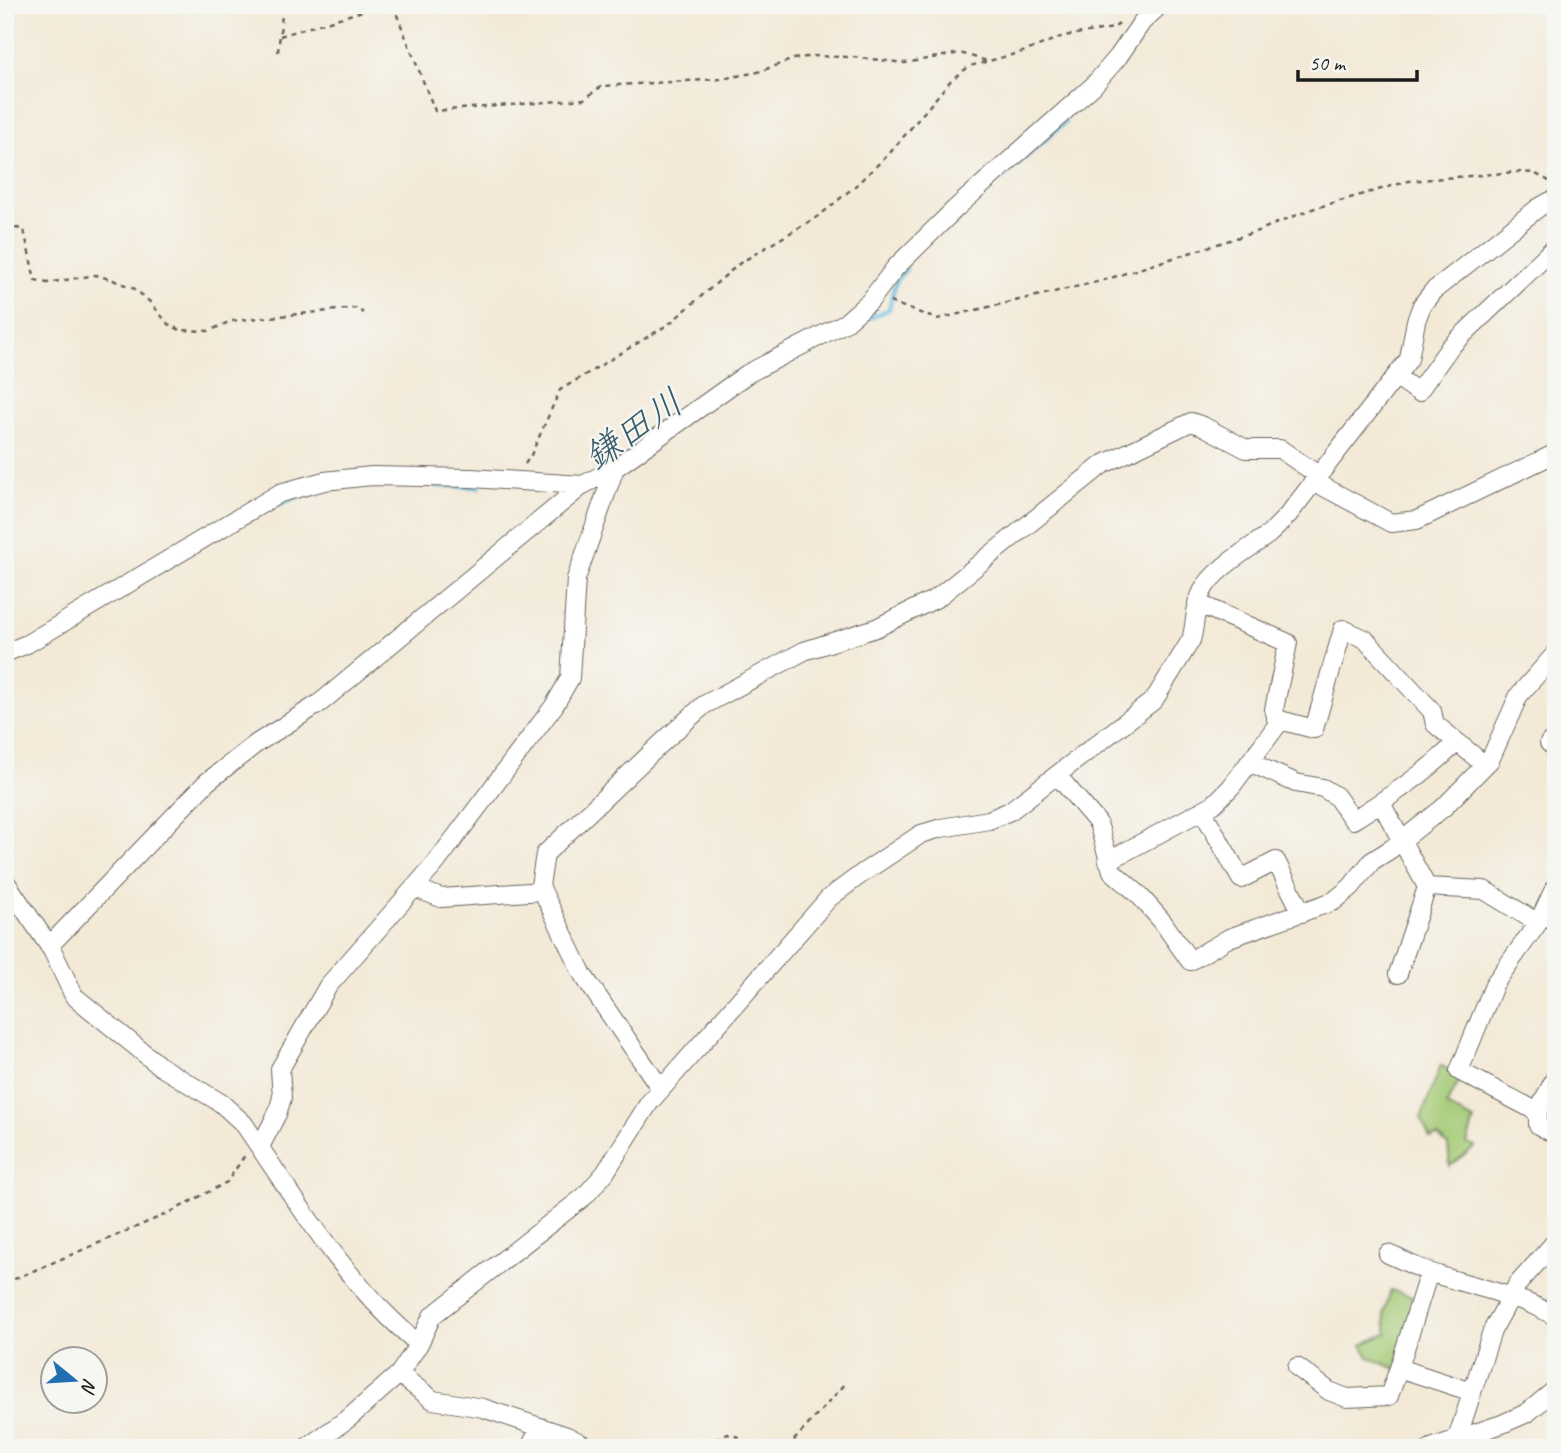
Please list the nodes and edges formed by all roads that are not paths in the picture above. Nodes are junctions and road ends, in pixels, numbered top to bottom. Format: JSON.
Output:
{"nodes":[{"id":1,"x":1160,"y":5,"type":"edge"},
{"id":2,"x":1556,"y":198,"type":"edge"},
{"id":3,"x":1556,"y":256,"type":"edge"},
{"id":4,"x":1396,"y":376,"type":"junction"},
{"id":5,"x":1556,"y":453,"type":"edge"},
{"id":6,"x":615,"y":468,"type":"junction"},
{"id":7,"x":1315,"y":478,"type":"junction"},
{"id":8,"x":583,"y":485,"type":"junction"},
{"id":9,"x":1197,"y":603,"type":"junction"},
{"id":10,"x":5,"y":653,"type":"edge"},
{"id":11,"x":1556,"y":653,"type":"edge"},
{"id":12,"x":1276,"y":719,"type":"junction"},
{"id":13,"x":1556,"y":736,"type":"edge"},
{"id":14,"x":1457,"y":742,"type":"junction"},
{"id":15,"x":1556,"y":748,"type":"edge"},
{"id":16,"x":1249,"y":762,"type":"junction"},
{"id":17,"x":1485,"y":765,"type":"junction"},
{"id":18,"x":1057,"y":775,"type":"junction"},
{"id":19,"x":1381,"y":803,"type":"junction"},
{"id":20,"x":1202,"y":810,"type":"junction"},
{"id":21,"x":1401,"y":841,"type":"junction"},
{"id":22,"x":1108,"y":861,"type":"junction"},
{"id":23,"x":5,"y":881,"type":"edge"},
{"id":24,"x":1556,"y":885,"type":"edge"},
{"id":25,"x":1427,"y":887,"type":"junction"},
{"id":26,"x":415,"y":888,"type":"junction"},
{"id":27,"x":542,"y":891,"type":"junction"},
{"id":28,"x":1302,"y":913,"type":"junction"},
{"id":29,"x":1538,"y":923,"type":"junction"},
{"id":30,"x":49,"y":946,"type":"junction"},
{"id":31,"x":1398,"y":974,"type":"dead end"},
{"id":32,"x":1556,"y":1076,"type":"edge"},
{"id":33,"x":661,"y":1089,"type":"junction"},
{"id":34,"x":1538,"y":1112,"type":"junction"},
{"id":35,"x":1556,"y":1135,"type":"edge"},
{"id":36,"x":257,"y":1143,"type":"junction"},
{"id":37,"x":1556,"y":1241,"type":"edge"},
{"id":38,"x":1388,"y":1254,"type":"dead end"},
{"id":39,"x":1429,"y":1272,"type":"junction"},
{"id":40,"x":1511,"y":1297,"type":"junction"},
{"id":41,"x":1556,"y":1317,"type":"edge"},
{"id":42,"x":419,"y":1344,"type":"junction"},
{"id":43,"x":1297,"y":1367,"type":"dead end"},
{"id":44,"x":1399,"y":1368,"type":"junction"},
{"id":45,"x":399,"y":1374,"type":"junction"},
{"id":46,"x":1556,"y":1389,"type":"edge"},
{"id":47,"x":1472,"y":1392,"type":"junction"},
{"id":48,"x":540,"y":1427,"type":"junction"},
{"id":49,"x":1455,"y":1443,"type":"edge"},
{"id":50,"x":306,"y":1448,"type":"edge"},
{"id":51,"x":530,"y":1448,"type":"edge"},
{"id":52,"x":590,"y":1448,"type":"edge"},
{"id":53,"x":1431,"y":1448,"type":"edge"}],
"edges":[{"from":1,"to":6,"type":"street"},
{"from":2,"to":4,"type":"street"},
{"from":3,"to":4,"type":"street"},
{"from":4,"to":7,"type":"street"},
{"from":5,"to":7,"type":"street"},
{"from":6,"to":8,"type":"street"},
{"from":6,"to":26,"type":"street"},
{"from":7,"to":9,"type":"street"},
{"from":7,"to":27,"type":"street"},
{"from":8,"to":10,"type":"street"},
{"from":8,"to":30,"type":"street"},
{"from":9,"to":12,"type":"street"},
{"from":9,"to":18,"type":"street"},
{"from":11,"to":17,"type":"street"},
{"from":12,"to":14,"type":"street"},
{"from":12,"to":16,"type":"street"},
{"from":13,"to":15,"type":"street"},
{"from":14,"to":17,"type":"street"},
{"from":14,"to":19,"type":"street"},
{"from":16,"to":19,"type":"street"},
{"from":16,"to":20,"type":"street"},
{"from":17,"to":21,"type":"street"},
{"from":18,"to":22,"type":"street"},
{"from":18,"to":33,"type":"street"},
{"from":19,"to":21,"type":"street"},
{"from":20,"to":22,"type":"street"},
{"from":20,"to":28,"type":"street"},
{"from":21,"to":25,"type":"street"},
{"from":21,"to":28,"type":"street"},
{"from":22,"to":28,"type":"street"},
{"from":23,"to":30,"type":"street"},
{"from":24,"to":29,"type":"street"},
{"from":25,"to":29,"type":"street"},
{"from":25,"to":31,"type":"street"},
{"from":26,"to":27,"type":"street"},
{"from":26,"to":36,"type":"street"},
{"from":27,"to":33,"type":"street"},
{"from":29,"to":34,"type":"street"},
{"from":30,"to":36,"type":"street"},
{"from":32,"to":34,"type":"street"},
{"from":33,"to":42,"type":"street"},
{"from":34,"to":35,"type":"street"},
{"from":36,"to":42,"type":"street"},
{"from":37,"to":40,"type":"street"},
{"from":38,"to":39,"type":"street"},
{"from":39,"to":40,"type":"street"},
{"from":39,"to":44,"type":"street"},
{"from":40,"to":41,"type":"street"},
{"from":40,"to":47,"type":"street"},
{"from":42,"to":45,"type":"street"},
{"from":43,"to":44,"type":"street"},
{"from":44,"to":47,"type":"street"},
{"from":45,"to":48,"type":"street"},
{"from":45,"to":50,"type":"street"},
{"from":46,"to":49,"type":"street"},
{"from":47,"to":49,"type":"street"},
{"from":48,"to":51,"type":"street"},
{"from":48,"to":52,"type":"street"},
{"from":49,"to":53,"type":"street"}]}
